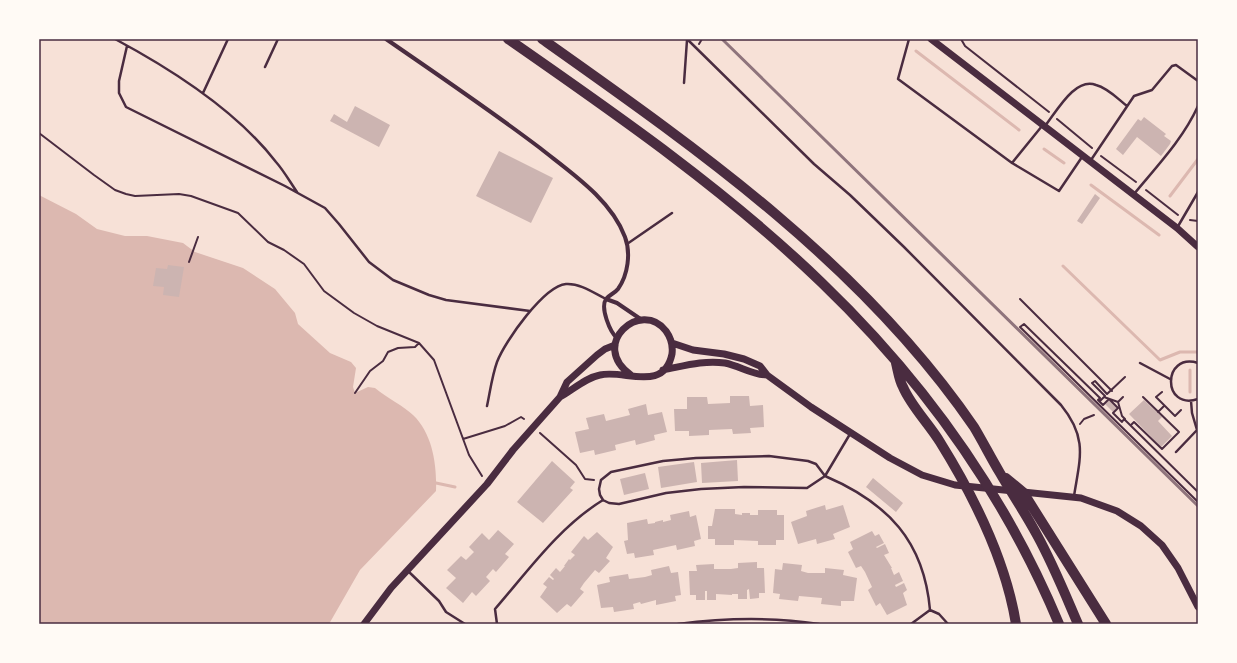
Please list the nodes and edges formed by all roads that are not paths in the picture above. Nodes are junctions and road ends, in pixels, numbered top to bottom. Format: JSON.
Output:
{"nodes":[{"id":1,"x":115,"y":39,"type":"edge"},
{"id":2,"x":228,"y":39,"type":"edge"},
{"id":3,"x":278,"y":39,"type":"edge"},
{"id":4,"x":386,"y":39,"type":"edge"},
{"id":5,"x":508,"y":39,"type":"edge"},
{"id":6,"x":542,"y":39,"type":"edge"},
{"id":7,"x":687,"y":39,"type":"edge"},
{"id":8,"x":910,"y":39,"type":"edge"},
{"id":9,"x":931,"y":39,"type":"edge"},
{"id":10,"x":127,"y":46,"type":"junction"},
{"id":11,"x":265,"y":67,"type":"dead end"},
{"id":12,"x":1198,"y":81,"type":"edge"},
{"id":13,"x":684,"y":83,"type":"dead end"},
{"id":14,"x":203,"y":93,"type":"junction"},
{"id":15,"x":1127,"y":106,"type":"junction"},
{"id":16,"x":1198,"y":106,"type":"edge"},
{"id":17,"x":1043,"y":126,"type":"junction"},
{"id":18,"x":1083,"y":156,"type":"junction"},
{"id":19,"x":1090,"y":160,"type":"junction"},
{"id":20,"x":1012,"y":163,"type":"junction"},
{"id":21,"x":1198,"y":192,"type":"edge"},
{"id":22,"x":297,"y":193,"type":"junction"},
{"id":23,"x":1134,"y":194,"type":"junction"},
{"id":24,"x":672,"y":213,"type":"dead end"},
{"id":25,"x":1177,"y":228,"type":"junction"},
{"id":26,"x":627,"y":244,"type":"junction"},
{"id":27,"x":1198,"y":246,"type":"edge"},
{"id":28,"x":606,"y":299,"type":"junction"},
{"id":29,"x":530,"y":311,"type":"junction"},
{"id":30,"x":642,"y":320,"type":"junction"},
{"id":31,"x":616,"y":342,"type":"junction"},
{"id":32,"x":672,"y":343,"type":"junction"},
{"id":33,"x":895,"y":360,"type":"junction"},
{"id":34,"x":1140,"y":363,"type":"dead end"},
{"id":35,"x":1198,"y":363,"type":"edge"},
{"id":36,"x":663,"y":370,"type":"junction"},
{"id":37,"x":631,"y":375,"type":"junction"},
{"id":38,"x":767,"y":375,"type":"junction"},
{"id":39,"x":1170,"y":379,"type":"junction"},
{"id":40,"x":560,"y":397,"type":"junction"},
{"id":41,"x":1198,"y":399,"type":"edge"},
{"id":42,"x":1191,"y":401,"type":"junction"},
{"id":43,"x":487,"y":406,"type":"dead end"},
{"id":44,"x":1198,"y":430,"type":"edge"},
{"id":45,"x":851,"y":432,"type":"junction"},
{"id":46,"x":1176,"y":452,"type":"dead end"},
{"id":47,"x":1000,"y":473,"type":"junction"},
{"id":48,"x":825,"y":476,"type":"junction"},
{"id":49,"x":1074,"y":497,"type":"junction"},
{"id":50,"x":603,"y":500,"type":"junction"},
{"id":51,"x":407,"y":571,"type":"junction"},
{"id":52,"x":1198,"y":607,"type":"edge"},
{"id":53,"x":930,"y":610,"type":"junction"},
{"id":54,"x":364,"y":624,"type":"edge"},
{"id":55,"x":466,"y":624,"type":"edge"},
{"id":56,"x":497,"y":624,"type":"edge"},
{"id":57,"x":678,"y":624,"type":"edge"},
{"id":58,"x":819,"y":624,"type":"edge"},
{"id":59,"x":911,"y":624,"type":"edge"},
{"id":60,"x":948,"y":624,"type":"edge"},
{"id":61,"x":1016,"y":624,"type":"edge"},
{"id":62,"x":1059,"y":624,"type":"edge"},
{"id":63,"x":1078,"y":624,"type":"edge"},
{"id":64,"x":1106,"y":624,"type":"edge"}],
"edges":[{"from":1,"to":10,"type":"lane"},
{"from":2,"to":14,"type":"lane"},
{"from":3,"to":11,"type":"lane"},
{"from":4,"to":26,"type":"street"},
{"from":5,"to":33,"type":"highway"},
{"from":6,"to":47,"type":"highway"},
{"from":7,"to":13,"type":"lane"},
{"from":7,"to":49,"type":"lane"},
{"from":8,"to":20,"type":"lane"},
{"from":9,"to":17,"type":"street"},
{"from":10,"to":14,"type":"lane"},
{"from":10,"to":22,"type":"lane"},
{"from":12,"to":15,"type":"lane"},
{"from":14,"to":22,"type":"lane"},
{"from":15,"to":17,"type":"lane"},
{"from":15,"to":19,"type":"lane"},
{"from":16,"to":23,"type":"lane"},
{"from":17,"to":18,"type":"street"},
{"from":17,"to":20,"type":"lane"},
{"from":18,"to":19,"type":"street"},
{"from":18,"to":20,"type":"lane"},
{"from":19,"to":23,"type":"street"},
{"from":21,"to":25,"type":"lane"},
{"from":22,"to":29,"type":"lane"},
{"from":23,"to":25,"type":"street"},
{"from":24,"to":26,"type":"lane"},
{"from":25,"to":27,"type":"street"},
{"from":26,"to":28,"type":"street"},
{"from":28,"to":29,"type":"lane"},
{"from":28,"to":30,"type":"street"},
{"from":28,"to":31,"type":"street"},
{"from":29,"to":43,"type":"lane"},
{"from":30,"to":31,"type":"street"},
{"from":30,"to":32,"type":"street"},
{"from":31,"to":37,"type":"street"},
{"from":31,"to":40,"type":"street"},
{"from":32,"to":36,"type":"street"},
{"from":32,"to":38,"type":"street"},
{"from":33,"to":61,"type":"highway"},
{"from":33,"to":62,"type":"highway"},
{"from":34,"to":39,"type":"lane"},
{"from":35,"to":39,"type":"lane"},
{"from":36,"to":37,"type":"street"},
{"from":36,"to":38,"type":"street"},
{"from":37,"to":40,"type":"street"},
{"from":38,"to":45,"type":"street"},
{"from":39,"to":42,"type":"lane"},
{"from":40,"to":51,"type":"street"},
{"from":41,"to":42,"type":"lane"},
{"from":42,"to":44,"type":"lane"},
{"from":44,"to":46,"type":"lane"},
{"from":45,"to":48,"type":"lane"},
{"from":45,"to":49,"type":"street"},
{"from":47,"to":63,"type":"highway"},
{"from":47,"to":64,"type":"highway"},
{"from":48,"to":50,"type":"lane"},
{"from":48,"to":50,"type":"lane"},
{"from":48,"to":53,"type":"lane"},
{"from":49,"to":52,"type":"street"},
{"from":50,"to":56,"type":"lane"},
{"from":51,"to":54,"type":"street"},
{"from":51,"to":55,"type":"lane"},
{"from":53,"to":59,"type":"lane"},
{"from":53,"to":60,"type":"lane"},
{"from":57,"to":58,"type":"lane"}]}
